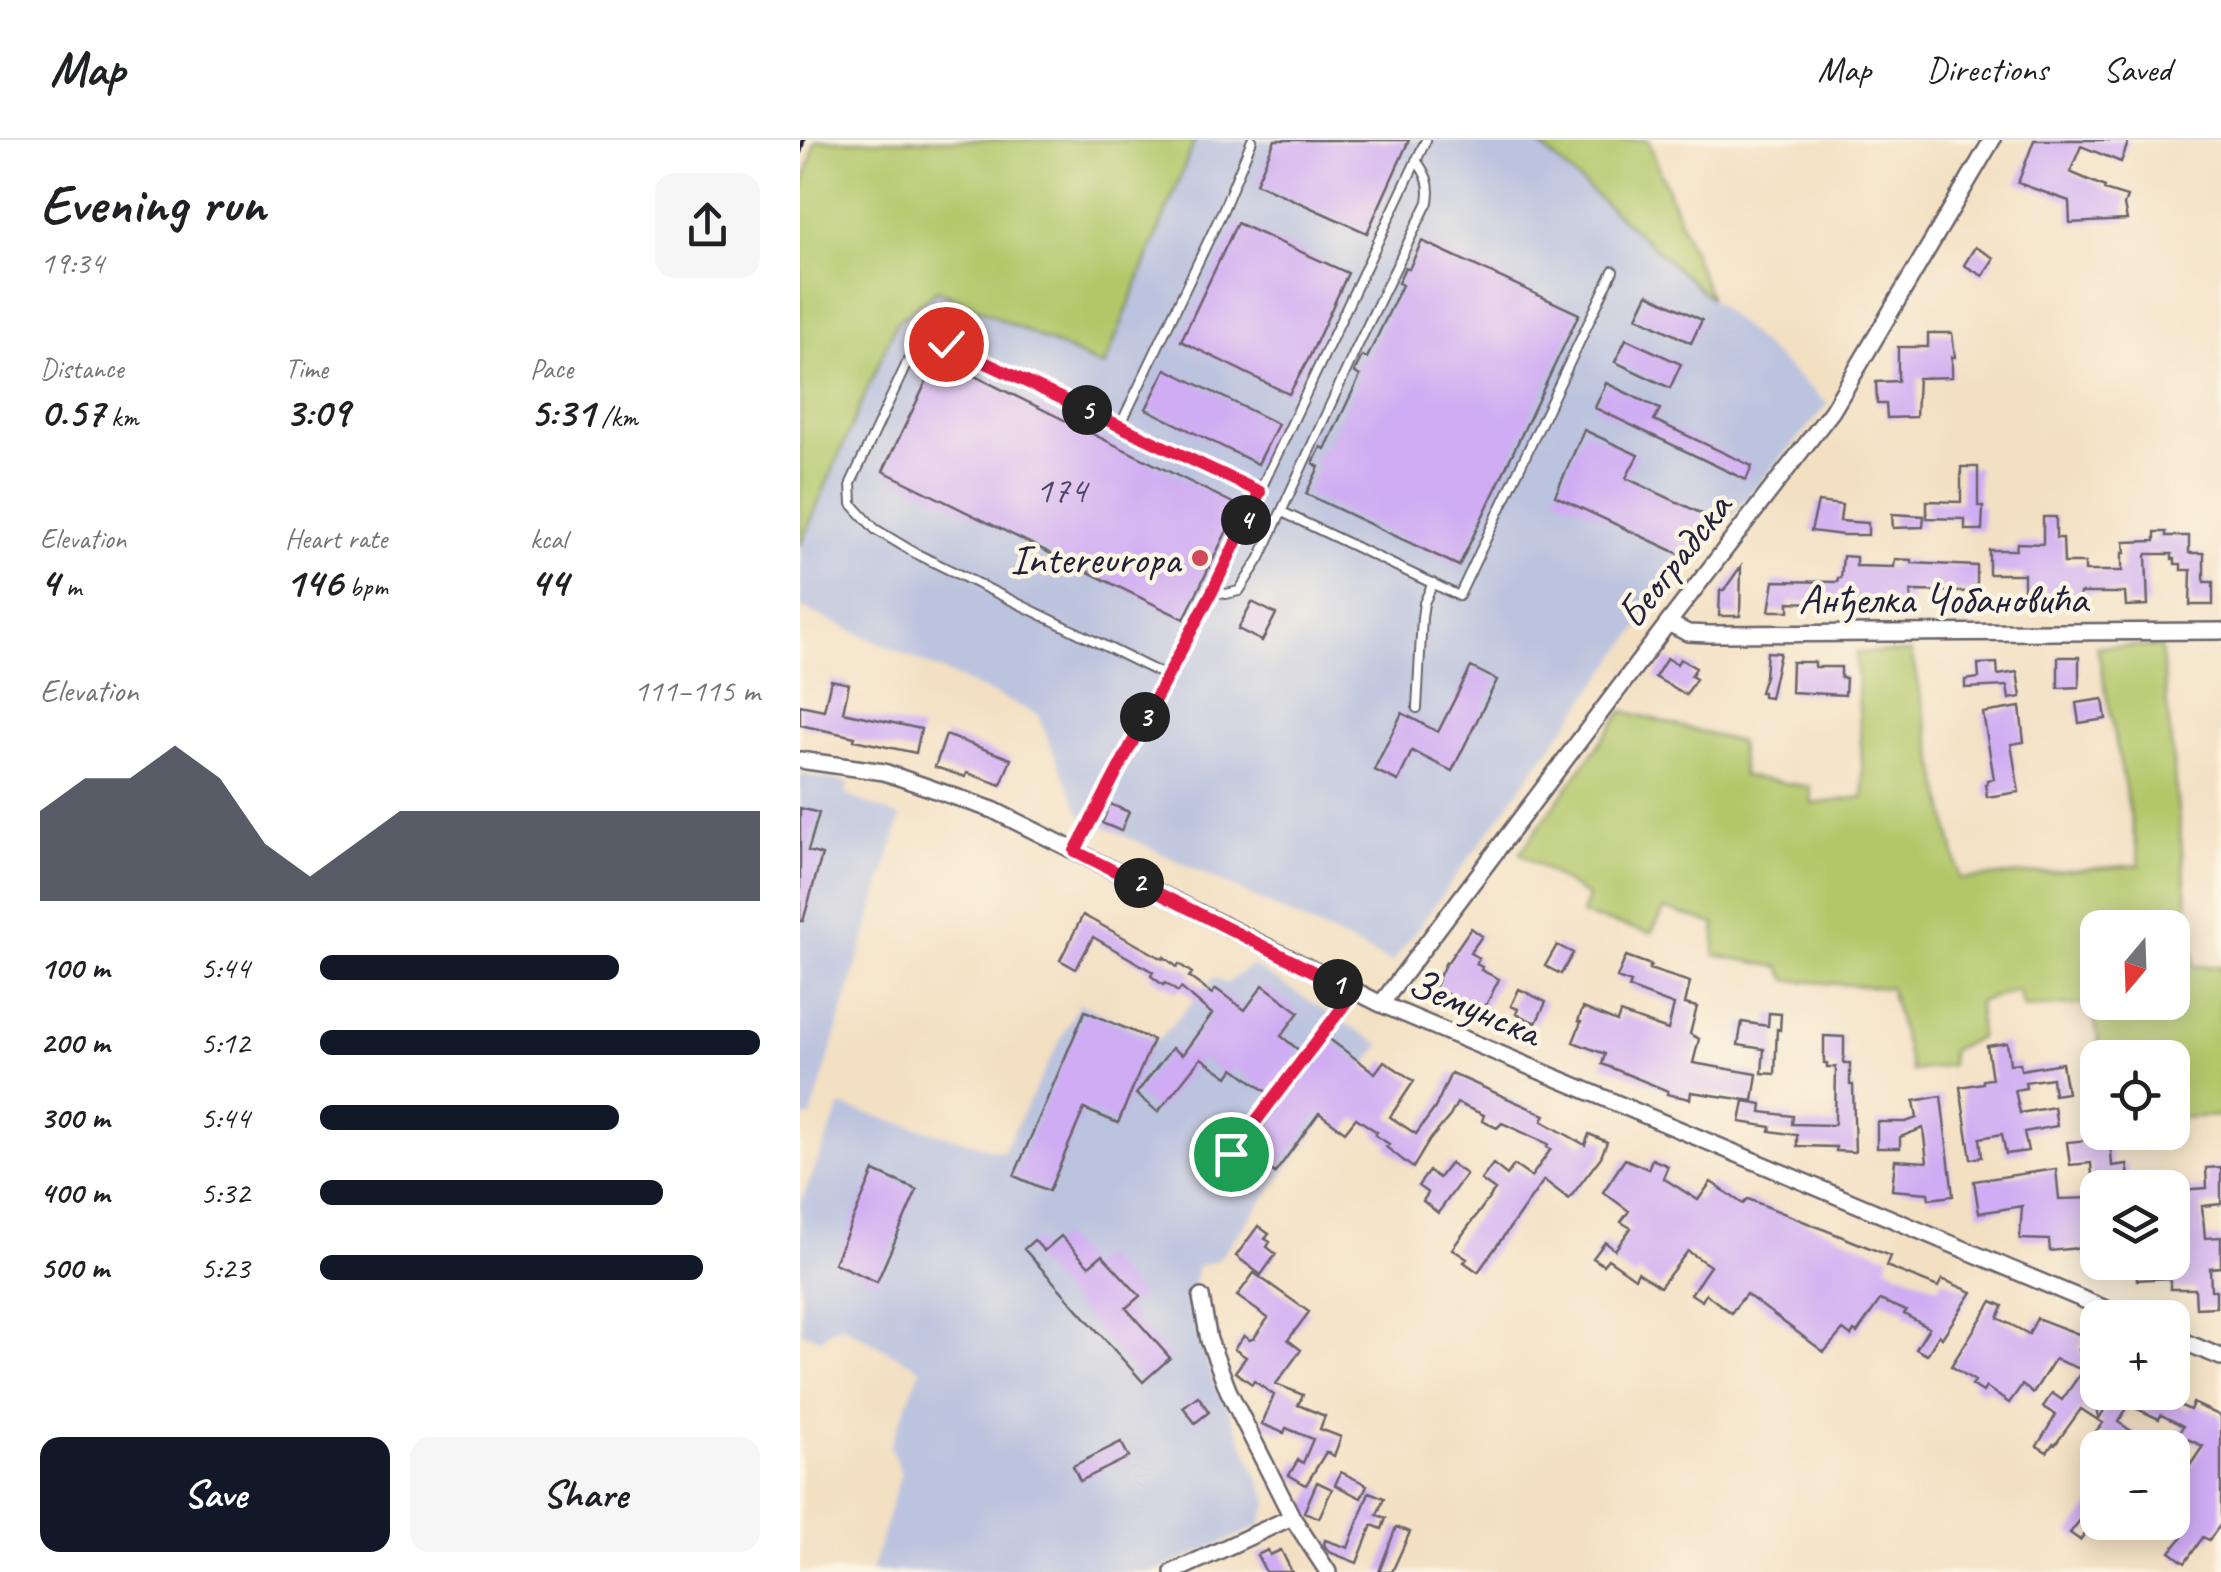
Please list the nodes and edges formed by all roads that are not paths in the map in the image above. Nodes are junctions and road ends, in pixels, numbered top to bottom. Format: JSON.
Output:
{"nodes":[{"id":1,"x":1252,"y":140,"type":"edge"},
{"id":2,"x":1426,"y":140,"type":"edge"},
{"id":3,"x":1992,"y":140,"type":"edge"},
{"id":4,"x":1416,"y":160,"type":"junction"},
{"id":5,"x":1613,"y":271,"type":"dead end"},
{"id":6,"x":1120,"y":426,"type":"junction"},
{"id":7,"x":1260,"y":492,"type":"junction"},
{"id":8,"x":1282,"y":512,"type":"junction"},
{"id":9,"x":1433,"y":584,"type":"junction"},
{"id":10,"x":1213,"y":590,"type":"junction"},
{"id":11,"x":1668,"y":623,"type":"junction"},
{"id":12,"x":2221,"y":631,"type":"edge"},
{"id":13,"x":1166,"y":676,"type":"junction"},
{"id":14,"x":1417,"y":708,"type":"dead end"},
{"id":15,"x":800,"y":760,"type":"edge"},
{"id":16,"x":1075,"y":851,"type":"junction"},
{"id":17,"x":1354,"y":992,"type":"junction"},
{"id":18,"x":1381,"y":1004,"type":"junction"},
{"id":19,"x":1231,"y":1154,"type":"dead end"},
{"id":20,"x":1201,"y":1297,"type":"dead end"},
{"id":21,"x":2084,"y":1300,"type":"edge"},
{"id":22,"x":2190,"y":1344,"type":"edge"},
{"id":23,"x":2221,"y":1357,"type":"edge"},
{"id":24,"x":1292,"y":1517,"type":"junction"},
{"id":25,"x":1172,"y":1572,"type":"edge"},
{"id":26,"x":1328,"y":1572,"type":"edge"}],
"edges":[{"from":1,"to":6,"type":"lane"},
{"from":2,"to":4,"type":"lane"},
{"from":3,"to":11,"type":"street","name":"Београдска"},
{"from":4,"to":7,"type":"lane"},
{"from":4,"to":8,"type":"lane"},
{"from":5,"to":9,"type":"lane"},
{"from":6,"to":7,"type":"lane"},
{"from":6,"to":13,"type":"lane"},
{"from":7,"to":10,"type":"lane"},
{"from":8,"to":9,"type":"lane"},
{"from":8,"to":10,"type":"lane"},
{"from":9,"to":14,"type":"lane"},
{"from":10,"to":13,"type":"lane"},
{"from":11,"to":12,"type":"street","name":"Анђелка Чобановића"},
{"from":11,"to":18,"type":"street","name":"Београдска"},
{"from":13,"to":16,"type":"lane"},
{"from":15,"to":16,"type":"street","name":"Земунска"},
{"from":16,"to":17,"type":"street","name":"Земунска"},
{"from":17,"to":18,"type":"street","name":"Земунска"},
{"from":17,"to":19,"type":"lane"},
{"from":18,"to":21,"type":"street","name":"Земунска"},
{"from":20,"to":24,"type":"street"},
{"from":22,"to":23,"type":"street"},
{"from":24,"to":25,"type":"street"},
{"from":24,"to":26,"type":"street"}]}
